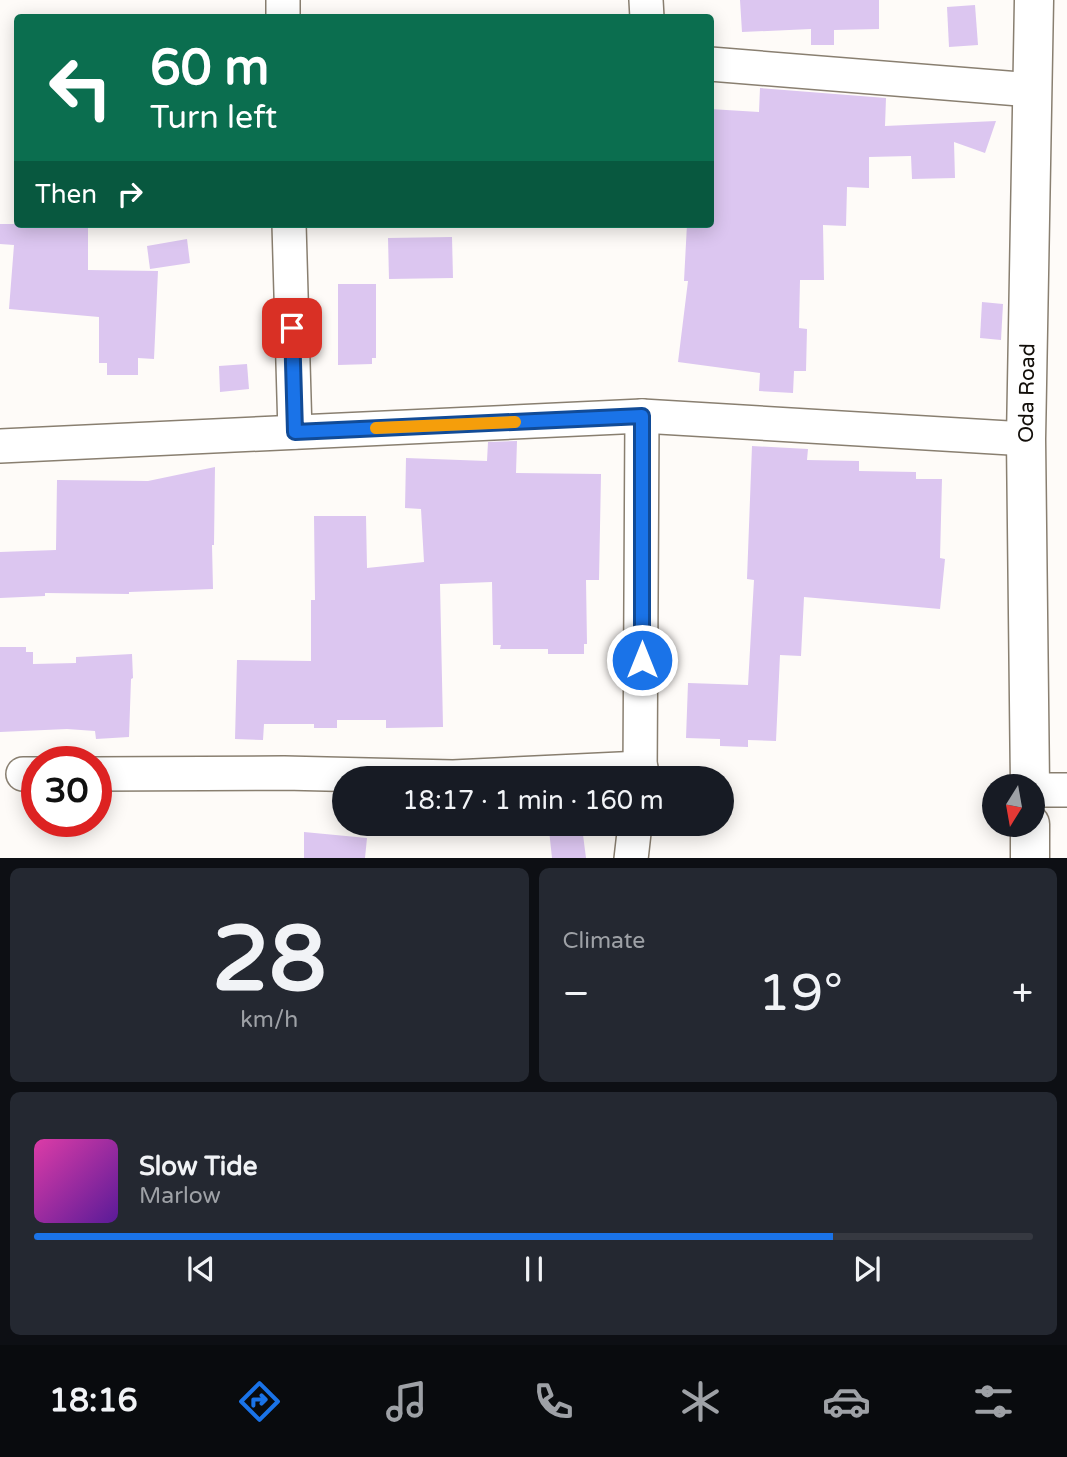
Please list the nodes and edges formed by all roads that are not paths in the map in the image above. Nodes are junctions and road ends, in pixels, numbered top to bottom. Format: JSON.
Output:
{"nodes":[{"id":1,"x":1034,"y":0,"type":"edge"},
{"id":2,"x":714,"y":64,"type":"edge"},
{"id":3,"x":1032,"y":90,"type":"junction"},
{"id":4,"x":289,"y":228,"type":"edge"},
{"id":5,"x":642,"y":416,"type":"junction"},
{"id":6,"x":295,"y":432,"type":"junction"},
{"id":7,"x":1026,"y":439,"type":"junction"},
{"id":8,"x":0,"y":446,"type":"edge"},
{"id":9,"x":641,"y":766,"type":"edge"},
{"id":10,"x":112,"y":774,"type":"edge"},
{"id":11,"x":332,"y":774,"type":"edge"},
{"id":12,"x":1031,"y":774,"type":"edge"},
{"id":13,"x":1045,"y":789,"type":"edge"},
{"id":14,"x":1067,"y":790,"type":"edge"},
{"id":15,"x":634,"y":836,"type":"edge"},
{"id":16,"x":1030,"y":837,"type":"edge"},
{"id":17,"x":631,"y":858,"type":"edge"},
{"id":18,"x":1030,"y":858,"type":"edge"}],
"edges":[{"from":1,"to":3,"type":"street","name":"Oda Road"},
{"from":2,"to":3,"type":"street"},
{"from":3,"to":7,"type":"street","name":"Oda Road"},
{"from":4,"to":6,"type":"street"},
{"from":5,"to":6,"type":"street"},
{"from":5,"to":7,"type":"street"},
{"from":5,"to":9,"type":"street"},
{"from":6,"to":8,"type":"street"},
{"from":7,"to":12,"type":"street","name":"Oda Road"},
{"from":10,"to":11,"type":"street"},
{"from":13,"to":14,"type":"street"},
{"from":15,"to":17,"type":"street"},
{"from":16,"to":18,"type":"street"}]}
